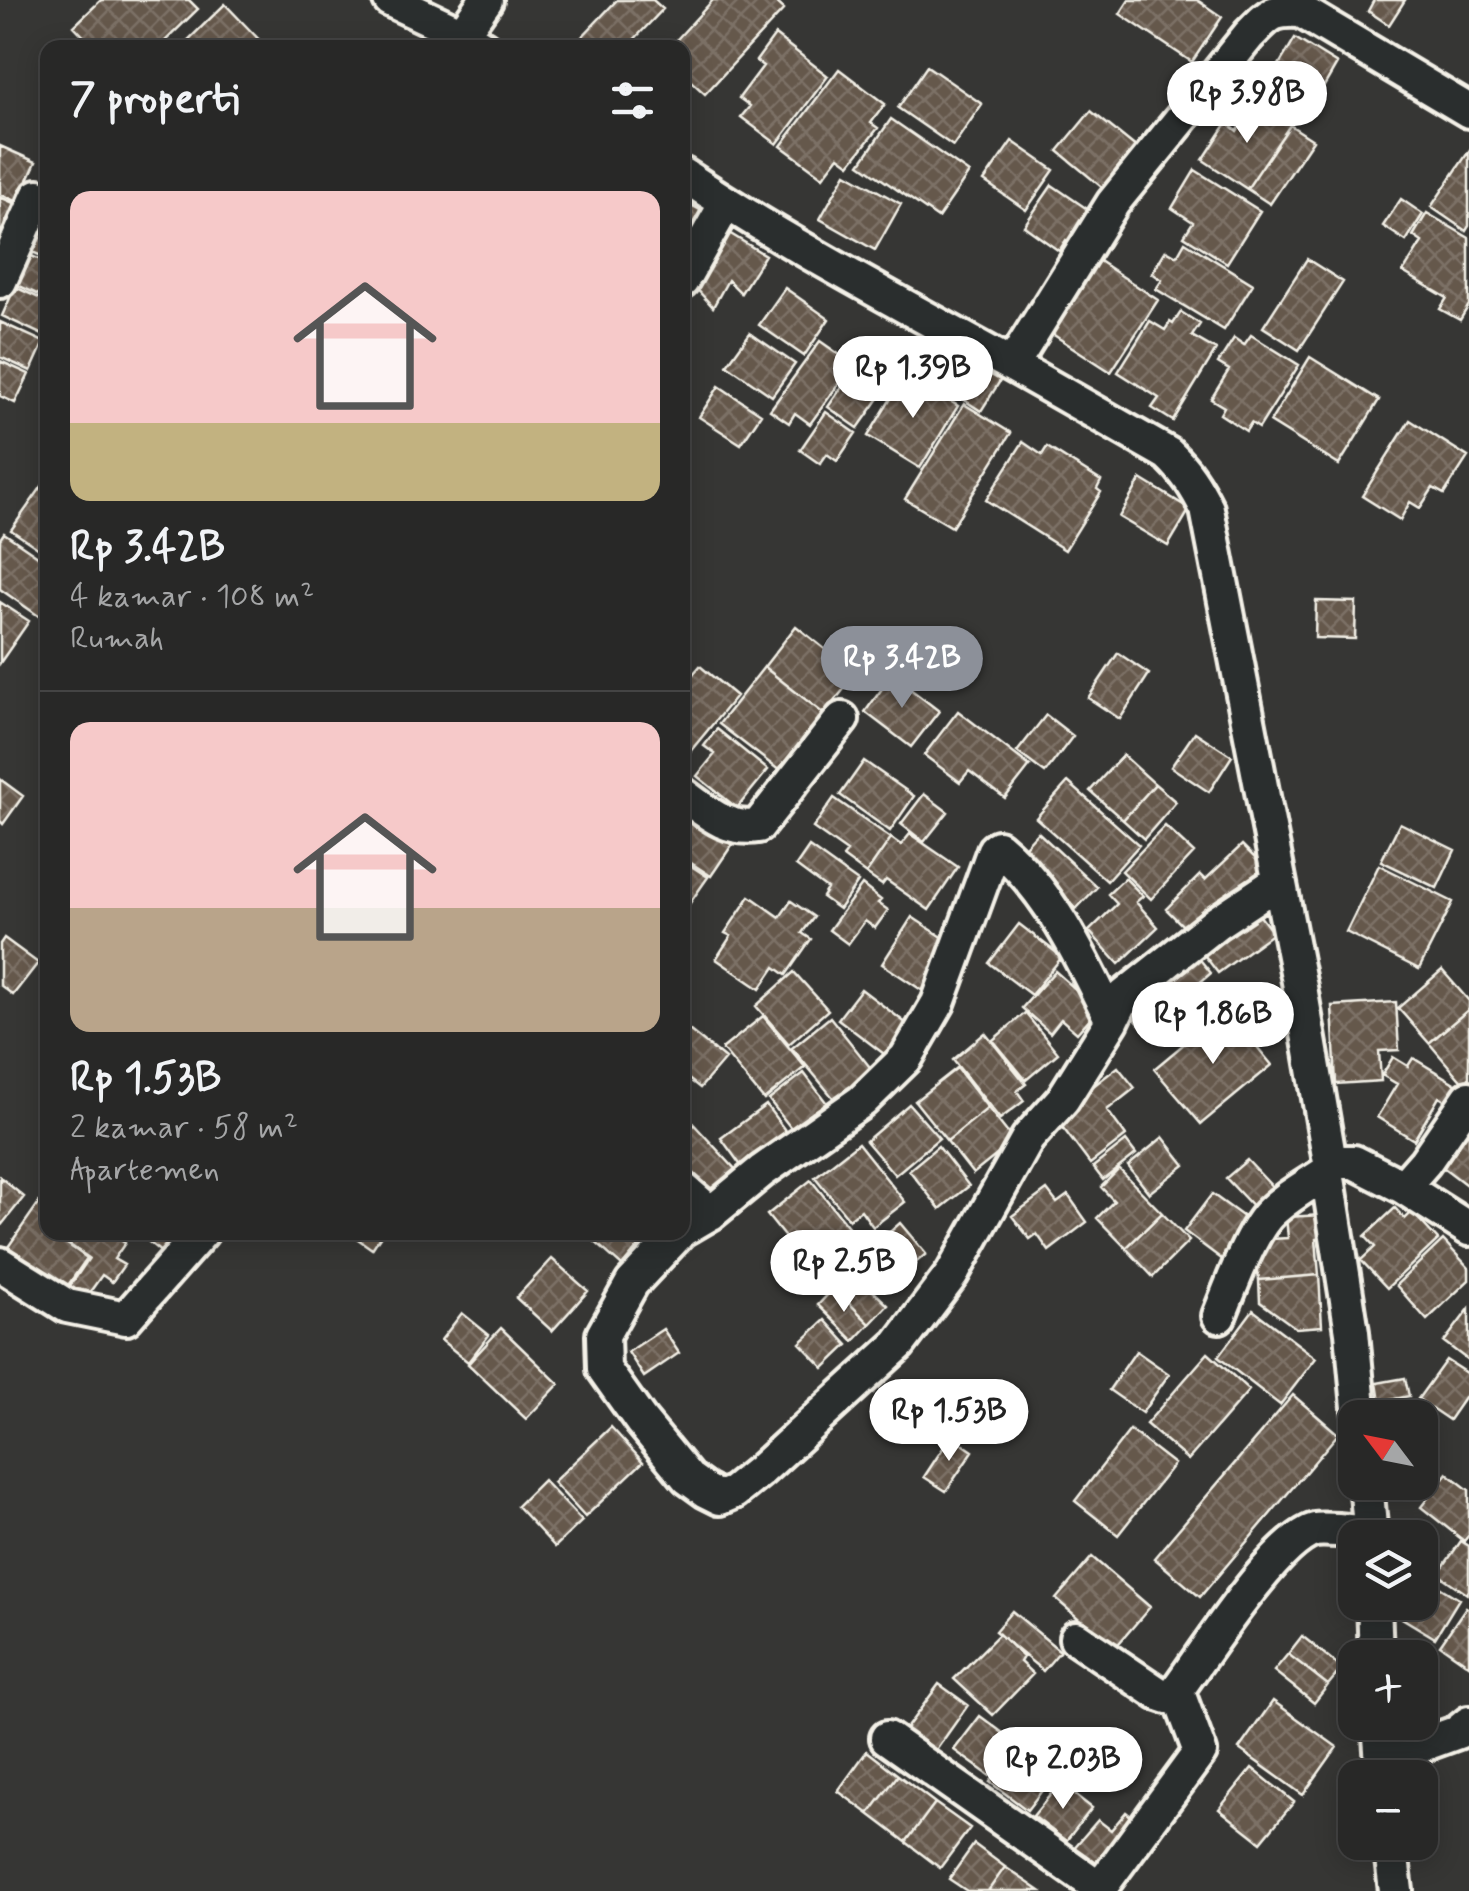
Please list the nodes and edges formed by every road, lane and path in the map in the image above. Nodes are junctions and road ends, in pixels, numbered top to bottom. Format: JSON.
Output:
{"nodes":[{"id":1,"x":390,"y":0,"type":"edge"},
{"id":2,"x":486,"y":0,"type":"edge"},
{"id":3,"x":1281,"y":5,"type":"edge"},
{"id":4,"x":471,"y":40,"type":"edge"},
{"id":5,"x":473,"y":40,"type":"edge"},
{"id":6,"x":1469,"y":111,"type":"edge"},
{"id":7,"x":690,"y":179,"type":"edge"},
{"id":8,"x":38,"y":196,"type":"dead end"},
{"id":9,"x":726,"y":203,"type":"junction"},
{"id":10,"x":690,"y":267,"type":"edge"},
{"id":11,"x":0,"y":281,"type":"edge"},
{"id":12,"x":1012,"y":365,"type":"junction"},
{"id":13,"x":842,"y":720,"type":"dead end"},
{"id":14,"x":690,"y":800,"type":"edge"},
{"id":15,"x":1279,"y":880,"type":"junction"},
{"id":16,"x":1112,"y":1020,"type":"junction"},
{"id":17,"x":1469,"y":1098,"type":"edge"},
{"id":18,"x":1328,"y":1167,"type":"junction"},
{"id":19,"x":1403,"y":1188,"type":"junction"},
{"id":20,"x":690,"y":1195,"type":"edge"},
{"id":21,"x":712,"y":1213,"type":"junction"},
{"id":22,"x":690,"y":1226,"type":"edge"},
{"id":23,"x":1469,"y":1229,"type":"edge"},
{"id":24,"x":195,"y":1240,"type":"edge"},
{"id":25,"x":673,"y":1240,"type":"edge"},
{"id":26,"x":0,"y":1264,"type":"edge"},
{"id":27,"x":1218,"y":1316,"type":"dead end"},
{"id":28,"x":1358,"y":1400,"type":"edge"},
{"id":29,"x":1338,"y":1532,"type":"edge"},
{"id":30,"x":1076,"y":1638,"type":"dead end"},
{"id":31,"x":1177,"y":1690,"type":"junction"},
{"id":32,"x":1469,"y":1723,"type":"edge"},
{"id":33,"x":887,"y":1738,"type":"dead end"},
{"id":34,"x":1400,"y":1760,"type":"edge"},
{"id":35,"x":1392,"y":1860,"type":"edge"},
{"id":36,"x":1396,"y":1891,"type":"edge"}],
"edges":[{"from":1,"to":4,"type":"street"},
{"from":2,"to":5,"type":"street"},
{"from":3,"to":6,"type":"street"},
{"from":3,"to":12,"type":"street"},
{"from":7,"to":9,"type":"street"},
{"from":8,"to":11,"type":"street"},
{"from":9,"to":10,"type":"street"},
{"from":9,"to":12,"type":"street"},
{"from":12,"to":15,"type":"street"},
{"from":13,"to":14,"type":"street"},
{"from":15,"to":16,"type":"street"},
{"from":15,"to":18,"type":"street"},
{"from":16,"to":21,"type":"street"},
{"from":16,"to":25,"type":"street"},
{"from":17,"to":19,"type":"street"},
{"from":18,"to":19,"type":"street"},
{"from":18,"to":27,"type":"street"},
{"from":18,"to":28,"type":"street"},
{"from":19,"to":23,"type":"street"},
{"from":20,"to":21,"type":"street"},
{"from":21,"to":22,"type":"street"},
{"from":24,"to":26,"type":"street"},
{"from":29,"to":31,"type":"street"},
{"from":30,"to":31,"type":"street"},
{"from":31,"to":33,"type":"street"},
{"from":32,"to":34,"type":"street"},
{"from":35,"to":36,"type":"street"}]}
